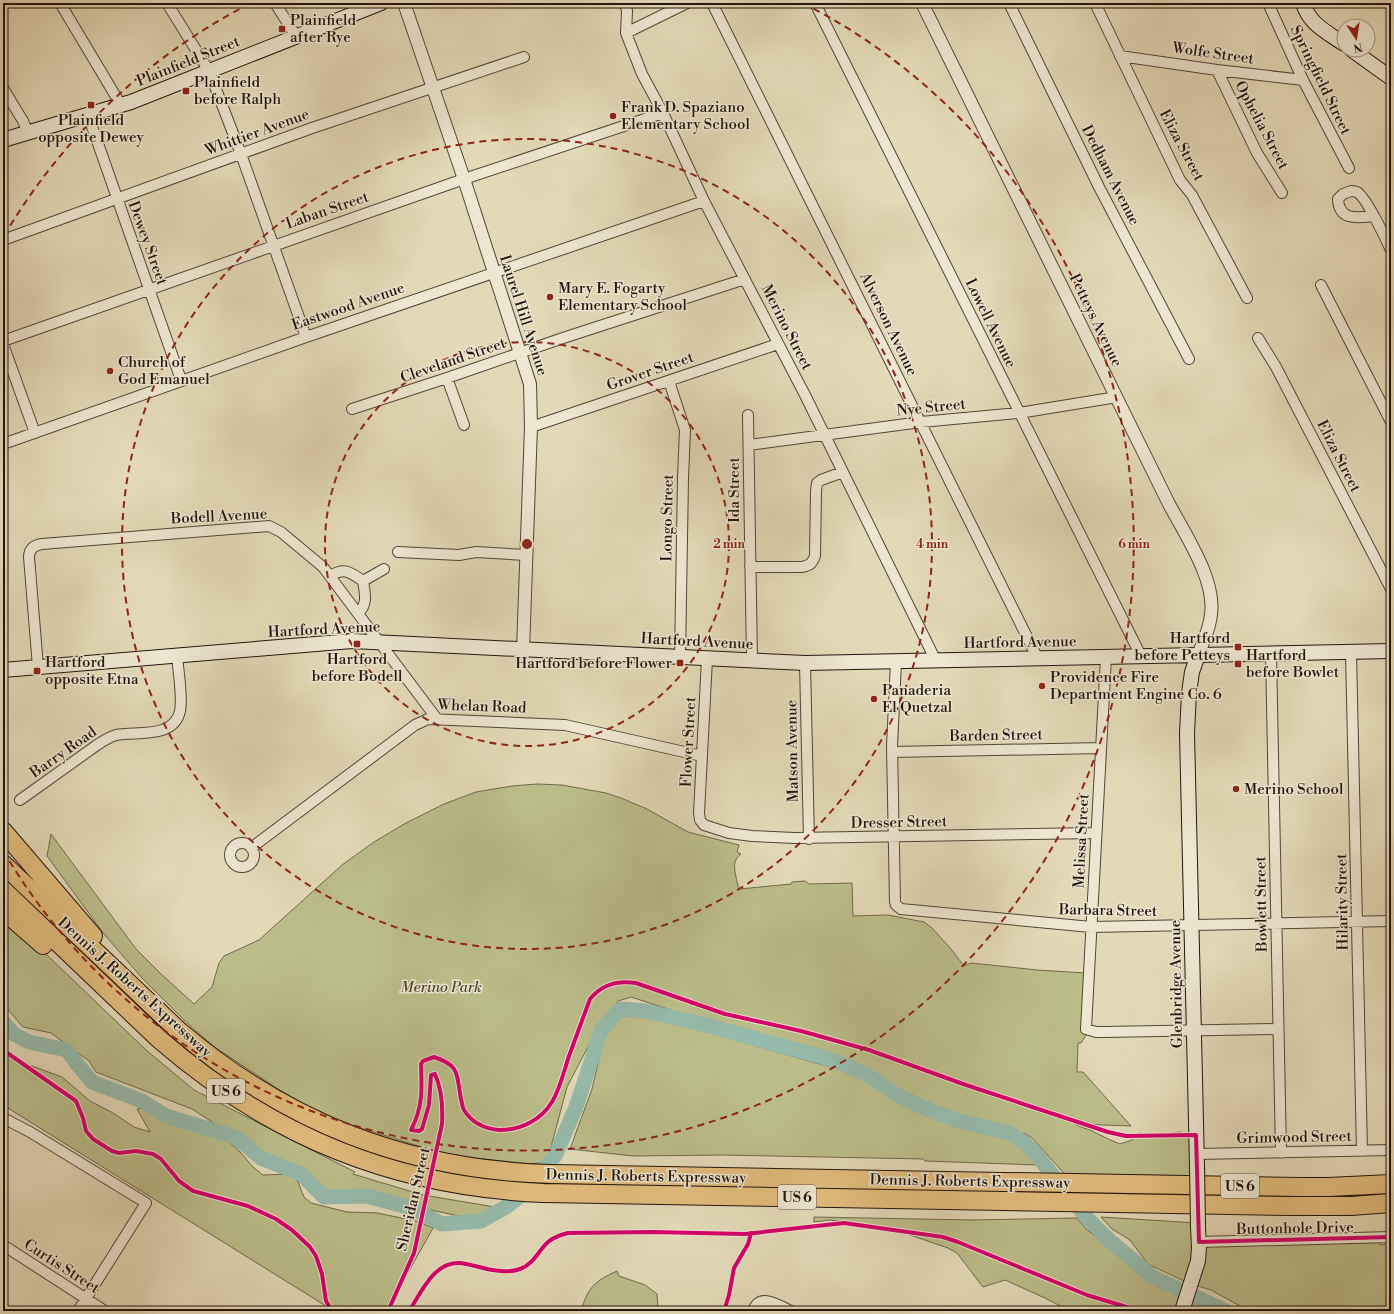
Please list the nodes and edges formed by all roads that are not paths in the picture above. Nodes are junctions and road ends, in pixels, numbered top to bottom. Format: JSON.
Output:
{"nodes":[{"id":1,"x":60,"y":3,"type":"edge"},
{"id":2,"x":167,"y":3,"type":"edge"},
{"id":3,"x":275,"y":3,"type":"edge"},
{"id":4,"x":381,"y":3,"type":"edge"},
{"id":5,"x":404,"y":3,"type":"edge"},
{"id":6,"x":625,"y":3,"type":"edge"},
{"id":7,"x":687,"y":3,"type":"edge"},
{"id":8,"x":712,"y":3,"type":"edge"},
{"id":9,"x":815,"y":3,"type":"edge"},
{"id":10,"x":922,"y":3,"type":"edge"},
{"id":11,"x":1009,"y":3,"type":"edge"},
{"id":12,"x":1095,"y":3,"type":"edge"},
{"id":13,"x":1268,"y":3,"type":"edge"},
{"id":14,"x":1302,"y":3,"type":"edge"},
{"id":15,"x":626,"y":33,"type":"junction"},
{"id":16,"x":296,"y":36,"type":"junction"},
{"id":17,"x":1336,"y":38,"type":"edge"},
{"id":18,"x":1120,"y":56,"type":"junction"},
{"id":19,"x":524,"y":57,"type":"dead end"},
{"id":20,"x":1363,"y":58,"type":"edge"},
{"id":21,"x":1217,"y":70,"type":"junction"},
{"id":22,"x":208,"y":71,"type":"junction"},
{"id":23,"x":1391,"y":78,"type":"edge"},
{"id":24,"x":1303,"y":80,"type":"junction"},
{"id":25,"x":433,"y":87,"type":"junction"},
{"id":26,"x":3,"y":88,"type":"edge"},
{"id":27,"x":121,"y":105,"type":"junction"},
{"id":28,"x":663,"y":113,"type":"junction"},
{"id":29,"x":88,"y":115,"type":"junction"},
{"id":30,"x":28,"y":132,"type":"junction"},
{"id":31,"x":3,"y":140,"type":"edge"},
{"id":32,"x":241,"y":154,"type":"junction"},
{"id":33,"x":1350,"y":168,"type":"dead end"},
{"id":34,"x":464,"y":179,"type":"junction"},
{"id":35,"x":1282,"y":193,"type":"dead end"},
{"id":36,"x":117,"y":199,"type":"junction"},
{"id":37,"x":704,"y":201,"type":"junction"},
{"id":38,"x":1373,"y":216,"type":"dead end"},
{"id":39,"x":3,"y":240,"type":"edge"},
{"id":40,"x":273,"y":246,"type":"junction"},
{"id":41,"x":1391,"y":250,"type":"edge"},
{"id":42,"x":494,"y":272,"type":"junction"},
{"id":43,"x":746,"y":279,"type":"junction"},
{"id":44,"x":1321,"y":285,"type":"dead end"},
{"id":45,"x":149,"y":290,"type":"junction"},
{"id":46,"x":1247,"y":298,"type":"dead end"},
{"id":47,"x":306,"y":337,"type":"junction"},
{"id":48,"x":1258,"y":338,"type":"dead end"},
{"id":49,"x":3,"y":341,"type":"edge"},
{"id":50,"x":3,"y":344,"type":"edge"},
{"id":51,"x":778,"y":344,"type":"junction"},
{"id":52,"x":521,"y":352,"type":"junction"},
{"id":53,"x":1189,"y":359,"type":"dead end"},
{"id":54,"x":448,"y":378,"type":"junction"},
{"id":55,"x":181,"y":380,"type":"junction"},
{"id":56,"x":669,"y":381,"type":"junction"},
{"id":57,"x":1117,"y":397,"type":"junction"},
{"id":58,"x":352,"y":409,"type":"dead end"},
{"id":59,"x":1019,"y":413,"type":"junction"},
{"id":60,"x":748,"y":415,"type":"dead end"},
{"id":61,"x":920,"y":422,"type":"junction"},
{"id":62,"x":1391,"y":422,"type":"edge"},
{"id":63,"x":464,"y":425,"type":"dead end"},
{"id":64,"x":531,"y":427,"type":"junction"},
{"id":65,"x":35,"y":433,"type":"junction"},
{"id":66,"x":825,"y":435,"type":"junction"},
{"id":67,"x":3,"y":444,"type":"edge"},
{"id":68,"x":749,"y":445,"type":"junction"},
{"id":69,"x":843,"y":472,"type":"junction"},
{"id":70,"x":398,"y":552,"type":"dead end"},
{"id":71,"x":526,"y":554,"type":"junction"},
{"id":72,"x":750,"y":568,"type":"junction"},
{"id":73,"x":384,"y":569,"type":"dead end"},
{"id":74,"x":330,"y":576,"type":"junction"},
{"id":75,"x":363,"y":581,"type":"junction"},
{"id":76,"x":1391,"y":589,"type":"edge"},
{"id":77,"x":358,"y":613,"type":"junction"},
{"id":78,"x":379,"y":642,"type":"junction"},
{"id":79,"x":523,"y":650,"type":"junction"},
{"id":80,"x":1351,"y":652,"type":"junction"},
{"id":81,"x":1391,"y":652,"type":"edge"},
{"id":82,"x":1270,"y":654,"type":"junction"},
{"id":83,"x":177,"y":655,"type":"junction"},
{"id":84,"x":1198,"y":655,"type":"junction"},
{"id":85,"x":1141,"y":656,"type":"junction"},
{"id":86,"x":1106,"y":657,"type":"junction"},
{"id":87,"x":680,"y":658,"type":"junction"},
{"id":88,"x":707,"y":659,"type":"junction"},
{"id":89,"x":1038,"y":659,"type":"junction"},
{"id":90,"x":752,"y":661,"type":"junction"},
{"id":91,"x":936,"y":661,"type":"junction"},
{"id":92,"x":896,"y":662,"type":"junction"},
{"id":93,"x":805,"y":663,"type":"junction"},
{"id":94,"x":38,"y":667,"type":"junction"},
{"id":95,"x":3,"y":670,"type":"edge"},
{"id":96,"x":437,"y":719,"type":"junction"},
{"id":97,"x":1101,"y":748,"type":"junction"},
{"id":98,"x":892,"y":752,"type":"junction"},
{"id":99,"x":702,"y":756,"type":"junction"},
{"id":100,"x":20,"y":800,"type":"dead end"},
{"id":101,"x":704,"y":825,"type":"joint"},
{"id":102,"x":3,"y":831,"type":"edge"},
{"id":103,"x":1096,"y":833,"type":"junction"},
{"id":104,"x":894,"y":837,"type":"junction"},
{"id":105,"x":809,"y":839,"type":"junction"},
{"id":106,"x":251,"y":848,"type":"dead end"},
{"id":107,"x":3,"y":864,"type":"edge"},
{"id":108,"x":3,"y":890,"type":"edge"},
{"id":109,"x":3,"y":910,"type":"edge"},
{"id":110,"x":1391,"y":921,"type":"edge"},
{"id":111,"x":1357,"y":922,"type":"junction"},
{"id":112,"x":1276,"y":924,"type":"junction"},
{"id":113,"x":1192,"y":925,"type":"junction"},
{"id":114,"x":1091,"y":927,"type":"junction"},
{"id":115,"x":1278,"y":1029,"type":"junction"},
{"id":116,"x":178,"y":1030,"type":"junction"},
{"id":117,"x":1194,"y":1031,"type":"junction"},
{"id":118,"x":159,"y":1039,"type":"junction"},
{"id":119,"x":3,"y":1118,"type":"edge"},
{"id":120,"x":1391,"y":1150,"type":"edge"},
{"id":121,"x":1362,"y":1151,"type":"junction"},
{"id":122,"x":1281,"y":1153,"type":"junction"},
{"id":123,"x":1197,"y":1160,"type":"junction"},
{"id":124,"x":1391,"y":1184,"type":"edge"},
{"id":125,"x":1391,"y":1203,"type":"edge"},
{"id":126,"x":1391,"y":1237,"type":"edge"},
{"id":127,"x":1199,"y":1242,"type":"junction"},
{"id":128,"x":3,"y":1245,"type":"edge"},
{"id":129,"x":85,"y":1299,"type":"junction"},
{"id":130,"x":78,"y":1311,"type":"edge"},
{"id":131,"x":105,"y":1311,"type":"edge"},
{"id":132,"x":753,"y":1311,"type":"edge"},
{"id":133,"x":791,"y":1311,"type":"edge"},
{"id":134,"x":1182,"y":1311,"type":"edge"}],
"edges":[{"from":1,"to":27,"type":"street"},
{"from":2,"to":22,"type":"street"},
{"from":3,"to":16,"type":"street"},
{"from":4,"to":16,"type":"main road","name":"Plainfield Street"},
{"from":5,"to":25,"type":"street","name":"Laurel Hill Avenue"},
{"from":6,"to":15,"type":"street","name":"Merino Street"},
{"from":7,"to":15,"type":"street"},
{"from":8,"to":61,"type":"street","name":"Alverson Avenue"},
{"from":9,"to":59,"type":"street","name":"Lowell Avenue"},
{"from":10,"to":57,"type":"street","name":"Petteys Avenue"},
{"from":11,"to":53,"type":"street","name":"Dedham Avenue"},
{"from":12,"to":18,"type":"street","name":"Eliza Street"},
{"from":13,"to":24,"type":"street","name":"Springfield Street"},
{"from":14,"to":17,"type":"main road"},
{"from":15,"to":28,"type":"street","name":"Merino Street"},
{"from":16,"to":22,"type":"main road","name":"Plainfield Street"},
{"from":18,"to":21,"type":"street","name":"Wolfe Street"},
{"from":18,"to":46,"type":"street","name":"Eliza Street"},
{"from":19,"to":25,"type":"street","name":"Whittier Avenue"},
{"from":20,"to":23,"type":"main road"},
{"from":21,"to":24,"type":"street","name":"Wolfe Street"},
{"from":21,"to":35,"type":"street","name":"Ophelia Street"},
{"from":22,"to":27,"type":"main road","name":"Plainfield Street"},
{"from":22,"to":32,"type":"street"},
{"from":24,"to":33,"type":"street","name":"Springfield Street"},
{"from":25,"to":32,"type":"street","name":"Whittier Avenue"},
{"from":25,"to":34,"type":"street","name":"Laurel Hill Avenue"},
{"from":26,"to":30,"type":"street"},
{"from":27,"to":29,"type":"main road","name":"Plainfield Street"},
{"from":28,"to":34,"type":"street","name":"Laban Street"},
{"from":28,"to":37,"type":"street","name":"Merino Street"},
{"from":29,"to":30,"type":"main road","name":"Plainfield Street"},
{"from":29,"to":36,"type":"street","name":"Dewey Street"},
{"from":30,"to":31,"type":"main road","name":"Plainfield Street"},
{"from":32,"to":36,"type":"street","name":"Whittier Avenue"},
{"from":32,"to":40,"type":"street"},
{"from":34,"to":40,"type":"street","name":"Laban Street"},
{"from":34,"to":42,"type":"street","name":"Laurel Hill Avenue"},
{"from":36,"to":39,"type":"street","name":"Whittier Avenue"},
{"from":36,"to":45,"type":"street","name":"Dewey Street"},
{"from":37,"to":42,"type":"street","name":"Eastwood Avenue"},
{"from":37,"to":43,"type":"street","name":"Merino Street"},
{"from":38,"to":41,"type":"street"},
{"from":40,"to":45,"type":"street","name":"Laban Street"},
{"from":40,"to":47,"type":"street"},
{"from":42,"to":47,"type":"street","name":"Eastwood Avenue"},
{"from":42,"to":52,"type":"street","name":"Laurel Hill Avenue"},
{"from":43,"to":51,"type":"street","name":"Merino Street"},
{"from":43,"to":52,"type":"street","name":"Cleveland Street"},
{"from":44,"to":62,"type":"street"},
{"from":45,"to":49,"type":"street","name":"Laban Street"},
{"from":45,"to":55,"type":"street","name":"Dewey Street"},
{"from":47,"to":55,"type":"street","name":"Eastwood Avenue"},
{"from":48,"to":76,"type":"street","name":"Eliza Street"},
{"from":50,"to":65,"type":"street"},
{"from":51,"to":56,"type":"street","name":"Grover Street"},
{"from":51,"to":66,"type":"street","name":"Merino Street"},
{"from":52,"to":54,"type":"street","name":"Cleveland Street"},
{"from":52,"to":64,"type":"street","name":"Laurel Hill Avenue"},
{"from":54,"to":58,"type":"street","name":"Cleveland Street"},
{"from":54,"to":63,"type":"street"},
{"from":55,"to":65,"type":"street","name":"Eastwood Avenue"},
{"from":56,"to":64,"type":"street","name":"Grover Street"},
{"from":56,"to":87,"type":"street","name":"Longo Street"},
{"from":57,"to":59,"type":"street","name":"Nye Street"},
{"from":57,"to":84,"type":"street","name":"Petteys Avenue"},
{"from":59,"to":61,"type":"street","name":"Nye Street"},
{"from":59,"to":85,"type":"street","name":"Lowell Avenue"},
{"from":60,"to":68,"type":"street","name":"Ida Street"},
{"from":61,"to":66,"type":"street","name":"Nye Street"},
{"from":61,"to":89,"type":"street","name":"Alverson Avenue"},
{"from":64,"to":71,"type":"street","name":"Laurel Hill Avenue"},
{"from":65,"to":67,"type":"street","name":"Eastwood Avenue"},
{"from":66,"to":68,"type":"street","name":"Nye Street"},
{"from":66,"to":69,"type":"street","name":"Merino Street"},
{"from":68,"to":72,"type":"street","name":"Ida Street"},
{"from":69,"to":72,"type":"street"},
{"from":69,"to":91,"type":"street","name":"Merino Street"},
{"from":70,"to":71,"type":"street"},
{"from":71,"to":79,"type":"street","name":"Laurel Hill Avenue"},
{"from":72,"to":90,"type":"street","name":"Ida Street"},
{"from":73,"to":75,"type":"street"},
{"from":74,"to":75,"type":"street"},
{"from":74,"to":77,"type":"street","name":"Bodell Avenue"},
{"from":74,"to":94,"type":"street","name":"Bodell Avenue"},
{"from":75,"to":77,"type":"street"},
{"from":77,"to":78,"type":"street","name":"Bodell Avenue"},
{"from":78,"to":79,"type":"main road","name":"Hartford Avenue"},
{"from":78,"to":83,"type":"main road","name":"Hartford Avenue"},
{"from":78,"to":96,"type":"street","name":"Bodell Avenue"},
{"from":79,"to":87,"type":"main road","name":"Hartford Avenue"},
{"from":80,"to":81,"type":"main road","name":"Hartford Avenue"},
{"from":80,"to":82,"type":"main road","name":"Hartford Avenue"},
{"from":80,"to":111,"type":"street","name":"Hilarity Street"},
{"from":82,"to":84,"type":"main road","name":"Hartford Avenue"},
{"from":82,"to":112,"type":"street","name":"Bowlett Street"},
{"from":83,"to":94,"type":"main road","name":"Hartford Avenue"},
{"from":83,"to":100,"type":"street","name":"Barry Road"},
{"from":84,"to":85,"type":"main road","name":"Hartford Avenue"},
{"from":84,"to":113,"type":"main road","name":"Glenbridge Avenue"},
{"from":85,"to":86,"type":"main road","name":"Hartford Avenue"},
{"from":86,"to":89,"type":"main road","name":"Hartford Avenue"},
{"from":86,"to":97,"type":"street","name":"Melissa Street"},
{"from":87,"to":88,"type":"main road","name":"Hartford Avenue"},
{"from":88,"to":90,"type":"main road","name":"Hartford Avenue"},
{"from":88,"to":99,"type":"street","name":"Flower Street"},
{"from":89,"to":91,"type":"main road","name":"Hartford Avenue"},
{"from":90,"to":93,"type":"main road","name":"Hartford Avenue"},
{"from":91,"to":92,"type":"main road","name":"Hartford Avenue"},
{"from":92,"to":93,"type":"main road","name":"Hartford Avenue"},
{"from":92,"to":98,"type":"street"},
{"from":93,"to":105,"type":"street","name":"Matson Avenue"},
{"from":94,"to":95,"type":"main road","name":"Hartford Avenue"},
{"from":96,"to":99,"type":"street","name":"Whelan Road"},
{"from":96,"to":106,"type":"street","name":"Whelan Road"},
{"from":97,"to":98,"type":"street","name":"Barden Street"},
{"from":97,"to":103,"type":"street","name":"Melissa Street"},
{"from":98,"to":104,"type":"street"},
{"from":99,"to":101,"type":"street","name":"Flower Street"},
{"from":101,"to":105,"type":"street","name":"Dresser Street"},
{"from":102,"to":116,"type":"highway"},
{"from":103,"to":104,"type":"street","name":"Dresser Street"},
{"from":103,"to":114,"type":"street","name":"Melissa Street"},
{"from":104,"to":105,"type":"street","name":"Dresser Street"},
{"from":104,"to":114,"type":"street","name":"Barbara Street"},
{"from":107,"to":116,"type":"highway","name":"Dennis J. Roberts Expressway","number":"US 6"},
{"from":108,"to":118,"type":"highway","name":"Dennis J. Roberts Expressway","number":"US 6"},
{"from":109,"to":118,"type":"highway"},
{"from":110,"to":111,"type":"street","name":"Barbara Street"},
{"from":111,"to":112,"type":"street","name":"Barbara Street"},
{"from":111,"to":121,"type":"street","name":"Hilarity Street"},
{"from":112,"to":113,"type":"street","name":"Barbara Street"},
{"from":112,"to":115,"type":"street","name":"Bowlett Street"},
{"from":113,"to":114,"type":"street","name":"Barbara Street"},
{"from":113,"to":117,"type":"main road","name":"Glenbridge Avenue"},
{"from":114,"to":117,"type":"street","name":"Melissa Street"},
{"from":115,"to":117,"type":"street"},
{"from":115,"to":122,"type":"street","name":"Bowlett Street"},
{"from":116,"to":124,"type":"highway","name":"Dennis J. Roberts Expressway","number":"US 6"},
{"from":117,"to":123,"type":"main road","name":"Glenbridge Avenue"},
{"from":118,"to":125,"type":"highway","name":"Dennis J. Roberts Expressway","number":"US 6"},
{"from":119,"to":129,"type":"street"},
{"from":120,"to":121,"type":"street","name":"Grimwood Street"},
{"from":121,"to":122,"type":"street","name":"Grimwood Street"},
{"from":122,"to":123,"type":"street","name":"Grimwood Street"},
{"from":123,"to":127,"type":"main road","name":"Glenbridge Avenue","bridge":true},
{"from":126,"to":127,"type":"street","name":"Buttonhole Drive"},
{"from":127,"to":134,"type":"main road","name":"Glenbridge Avenue"},
{"from":128,"to":129,"type":"street","name":"Curtis Street"},
{"from":129,"to":130,"type":"street"},
{"from":129,"to":131,"type":"street","name":"Curtis Street"},
{"from":132,"to":133,"type":"street"}]}
